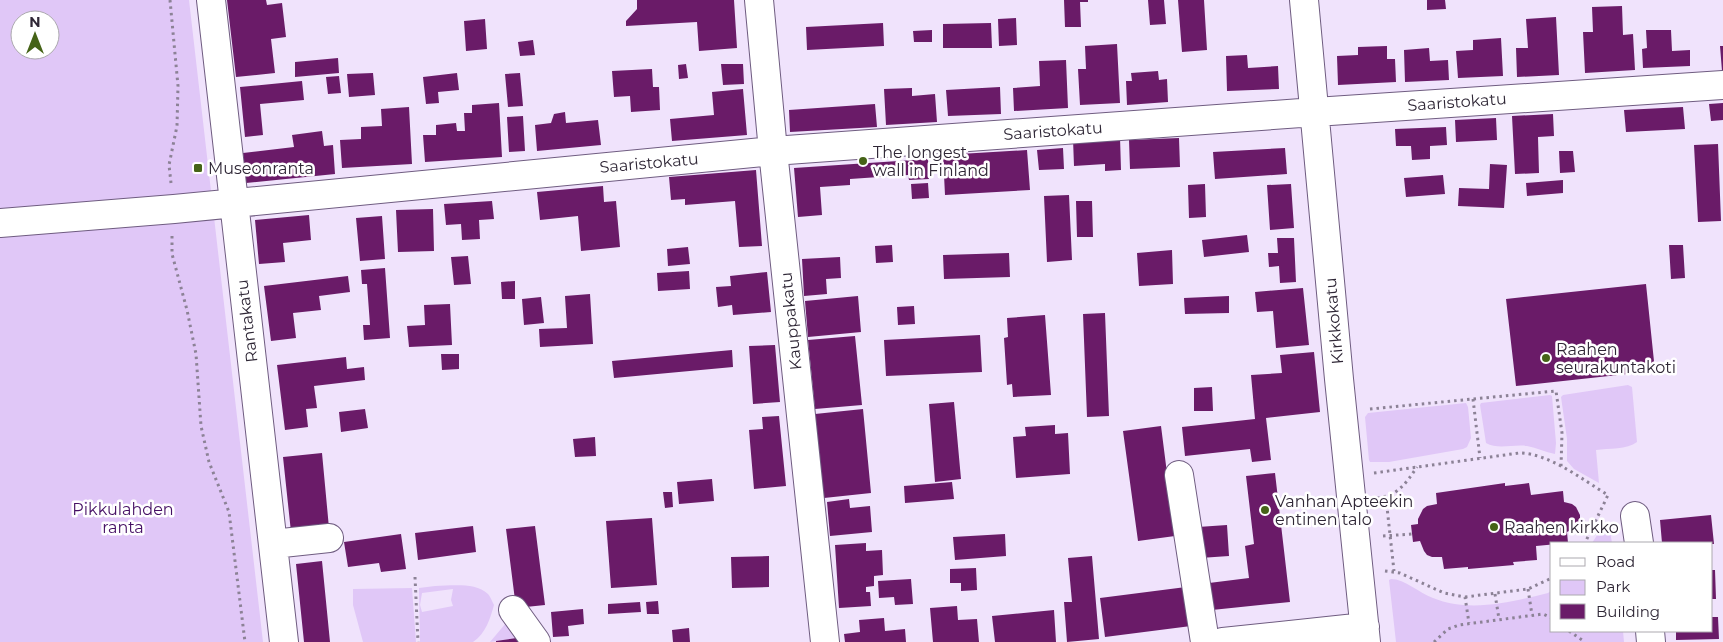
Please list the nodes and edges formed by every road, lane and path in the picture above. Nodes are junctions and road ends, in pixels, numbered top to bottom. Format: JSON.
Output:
{"nodes":[{"id":1,"x":170,"y":0,"type":"edge"},
{"id":2,"x":211,"y":0,"type":"edge"},
{"id":3,"x":759,"y":0,"type":"edge"},
{"id":4,"x":1304,"y":0,"type":"edge"},
{"id":5,"x":1723,"y":85,"type":"edge"},
{"id":6,"x":1315,"y":112,"type":"junction"},
{"id":7,"x":773,"y":152,"type":"junction"},
{"id":8,"x":234,"y":202,"type":"junction"},
{"id":9,"x":174,"y":208,"type":"junction"},
{"id":10,"x":0,"y":223,"type":"edge"},
{"id":11,"x":1473,"y":399,"type":"junction"},
{"id":12,"x":1366,"y":410,"type":"dead end"},
{"id":13,"x":1480,"y":458,"type":"junction"},
{"id":14,"x":1418,"y":467,"type":"junction"},
{"id":15,"x":1561,"y":467,"type":"junction"},
{"id":16,"x":1179,"y":475,"type":"dead end"},
{"id":17,"x":1349,"y":477,"type":"junction"},
{"id":18,"x":1386,"y":498,"type":"junction"},
{"id":19,"x":1368,"y":499,"type":"dead end"},
{"id":20,"x":1635,"y":516,"type":"dead end"},
{"id":21,"x":1412,"y":534,"type":"dead end"},
{"id":22,"x":1396,"y":535,"type":"dead end"},
{"id":23,"x":329,"y":538,"type":"dead end"},
{"id":24,"x":1585,"y":542,"type":"edge"},
{"id":25,"x":1639,"y":542,"type":"edge"},
{"id":26,"x":273,"y":544,"type":"junction"},
{"id":27,"x":1376,"y":571,"type":"dead end"},
{"id":28,"x":1394,"y":571,"type":"junction"},
{"id":29,"x":415,"y":577,"type":"dead end"},
{"id":30,"x":1550,"y":579,"type":"edge"},
{"id":31,"x":1528,"y":589,"type":"junction"},
{"id":32,"x":1495,"y":594,"type":"junction"},
{"id":33,"x":1465,"y":597,"type":"junction"},
{"id":34,"x":513,"y":610,"type":"dead end"},
{"id":35,"x":1532,"y":615,"type":"junction"},
{"id":36,"x":1550,"y":617,"type":"edge"},
{"id":37,"x":1499,"y":619,"type":"junction"},
{"id":38,"x":1469,"y":623,"type":"junction"},
{"id":39,"x":1571,"y":632,"type":"edge"},
{"id":40,"x":1365,"y":634,"type":"edge"},
{"id":41,"x":245,"y":642,"type":"edge"},
{"id":42,"x":284,"y":642,"type":"edge"},
{"id":43,"x":418,"y":642,"type":"edge"},
{"id":44,"x":536,"y":642,"type":"edge"},
{"id":45,"x":825,"y":642,"type":"edge"},
{"id":46,"x":1205,"y":642,"type":"edge"},
{"id":47,"x":1223,"y":642,"type":"edge"},
{"id":48,"x":1434,"y":642,"type":"edge"},
{"id":49,"x":1585,"y":642,"type":"edge"}],
"edges":[{"from":1,"to":9,"type":"path"},
{"from":2,"to":8,"type":"street","name":"Rantakatu"},
{"from":3,"to":7,"type":"street","name":"Kauppakatu"},
{"from":4,"to":6,"type":"street","name":"Kirkkokatu"},
{"from":5,"to":6,"type":"street","name":"Saaristokatu"},
{"from":6,"to":7,"type":"street","name":"Saaristokatu"},
{"from":6,"to":17,"type":"street","name":"Kirkkokatu"},
{"from":7,"to":8,"type":"street","name":"Saaristokatu"},
{"from":7,"to":45,"type":"street","name":"Kauppakatu"},
{"from":8,"to":9,"type":"street","name":"Saaristokatu"},
{"from":8,"to":26,"type":"street","name":"Rantakatu"},
{"from":9,"to":10,"type":"street","name":"Saaristokatu"},
{"from":9,"to":41,"type":"path"},
{"from":11,"to":12,"type":"path"},
{"from":11,"to":13,"type":"path"},
{"from":11,"to":15,"type":"path"},
{"from":13,"to":14,"type":"path"},
{"from":13,"to":15,"type":"path"},
{"from":14,"to":17,"type":"path"},
{"from":14,"to":18,"type":"path"},
{"from":15,"to":24,"type":"path"},
{"from":16,"to":46,"type":"street"},
{"from":17,"to":40,"type":"street","name":"Kirkkokatu"},
{"from":18,"to":19,"type":"path"},
{"from":18,"to":28,"type":"path"},
{"from":20,"to":25,"type":"street"},
{"from":21,"to":22,"type":"path"},
{"from":23,"to":26,"type":"street"},
{"from":26,"to":42,"type":"street","name":"Rantakatu"},
{"from":27,"to":28,"type":"path"},
{"from":28,"to":33,"type":"path"},
{"from":29,"to":43,"type":"path"},
{"from":30,"to":31,"type":"path"},
{"from":31,"to":32,"type":"path"},
{"from":31,"to":35,"type":"path"},
{"from":32,"to":33,"type":"path"},
{"from":32,"to":37,"type":"path"},
{"from":33,"to":38,"type":"path"},
{"from":34,"to":44,"type":"street"},
{"from":35,"to":36,"type":"path"},
{"from":35,"to":37,"type":"path"},
{"from":37,"to":38,"type":"path"},
{"from":38,"to":48,"type":"path"},
{"from":39,"to":49,"type":"path"},
{"from":40,"to":47,"type":"street"}]}
